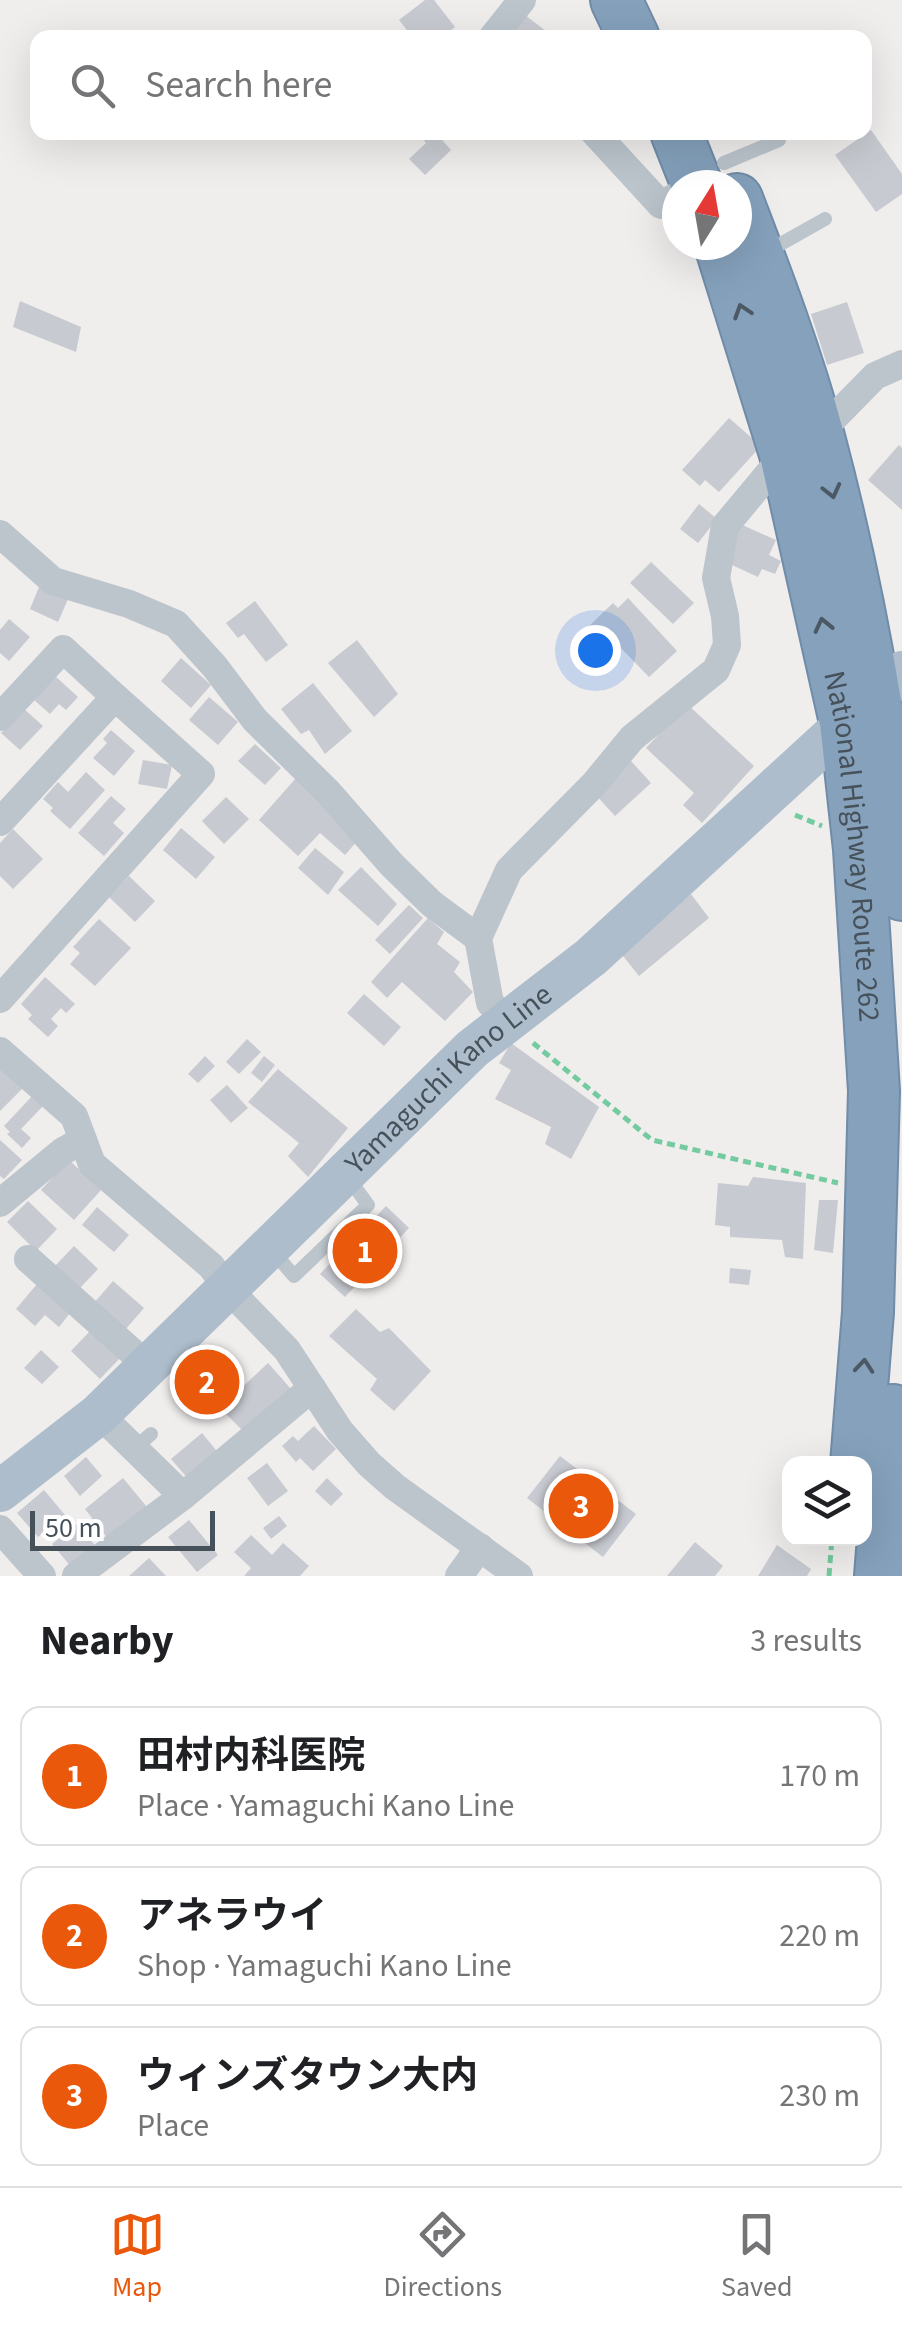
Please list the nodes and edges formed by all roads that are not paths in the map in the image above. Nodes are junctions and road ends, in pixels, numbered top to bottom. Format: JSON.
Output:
{"nodes":[{"id":1,"x":522,"y":0,"type":"edge"},
{"id":2,"x":616,"y":0,"type":"edge"},
{"id":3,"x":652,"y":0,"type":"edge"},
{"id":4,"x":498,"y":30,"type":"edge"},
{"id":5,"x":630,"y":30,"type":"edge"},
{"id":6,"x":666,"y":30,"type":"edge"},
{"id":7,"x":601,"y":140,"type":"edge"},
{"id":8,"x":683,"y":140,"type":"edge"},
{"id":9,"x":778,"y":140,"type":"dead end"},
{"id":10,"x":708,"y":170,"type":"edge"},
{"id":11,"x":724,"y":170,"type":"edge"},
{"id":12,"x":662,"y":204,"type":"edge"},
{"id":13,"x":825,"y":219,"type":"dead end"},
{"id":14,"x":752,"y":246,"type":"edge"},
{"id":15,"x":743,"y":260,"type":"edge"},
{"id":16,"x":902,"y":364,"type":"edge"},
{"id":17,"x":801,"y":444,"type":"junction"},
{"id":18,"x":0,"y":534,"type":"edge"},
{"id":19,"x":115,"y":697,"type":"junction"},
{"id":20,"x":875,"y":697,"type":"edge"},
{"id":21,"x":0,"y":717,"type":"edge"},
{"id":22,"x":0,"y":822,"type":"edge"},
{"id":23,"x":902,"y":895,"type":"edge"},
{"id":24,"x":478,"y":938,"type":"junction"},
{"id":25,"x":0,"y":998,"type":"edge"},
{"id":26,"x":508,"y":1022,"type":"junction"},
{"id":27,"x":0,"y":1051,"type":"edge"},
{"id":28,"x":82,"y":1140,"type":"junction"},
{"id":29,"x":0,"y":1204,"type":"edge"},
{"id":30,"x":28,"y":1259,"type":"dead end"},
{"id":31,"x":902,"y":1286,"type":"edge"},
{"id":32,"x":229,"y":1290,"type":"junction"},
{"id":33,"x":149,"y":1367,"type":"junction"},
{"id":34,"x":312,"y":1388,"type":"junction"},
{"id":35,"x":99,"y":1414,"type":"junction"},
{"id":36,"x":857,"y":1456,"type":"edge"},
{"id":37,"x":0,"y":1491,"type":"edge"},
{"id":38,"x":183,"y":1496,"type":"junction"},
{"id":39,"x":0,"y":1529,"type":"edge"},
{"id":40,"x":849,"y":1546,"type":"edge"},
{"id":41,"x":480,"y":1547,"type":"junction"},
{"id":42,"x":42,"y":1576,"type":"edge"},
{"id":43,"x":76,"y":1576,"type":"edge"},
{"id":44,"x":460,"y":1576,"type":"edge"},
{"id":45,"x":519,"y":1576,"type":"edge"},
{"id":46,"x":846,"y":1576,"type":"edge"},
{"id":47,"x":880,"y":1576,"type":"edge"}],
"edges":[{"from":1,"to":4,"type":"street"},
{"from":2,"to":5,"type":"highway"},
{"from":3,"to":6,"type":"highway"},
{"from":7,"to":12,"type":"street"},
{"from":8,"to":10,"type":"highway","name":"National Highway Route 262"},
{"from":9,"to":11,"type":"lane"},
{"from":13,"to":14,"type":"lane"},
{"from":15,"to":17,"type":"highway","name":"National Highway Route 262"},
{"from":16,"to":17,"type":"street"},
{"from":17,"to":20,"type":"highway","name":"National Highway Route 262"},
{"from":17,"to":24,"type":"street"},
{"from":18,"to":24,"type":"street"},
{"from":19,"to":21,"type":"street"},
{"from":19,"to":22,"type":"street"},
{"from":19,"to":25,"type":"street"},
{"from":20,"to":23,"type":"highway","name":"National Highway Route 262"},
{"from":20,"to":26,"type":"main road","name":"Yamaguchi Kano Line"},
{"from":36,"to":20,"type":"highway","name":"National Highway Route 262","one_way":true},
{"from":24,"to":26,"type":"street"},
{"from":26,"to":32,"type":"main road","name":"Yamaguchi Kano Line"},
{"from":27,"to":28,"type":"street"},
{"from":28,"to":29,"type":"street"},
{"from":28,"to":32,"type":"street"},
{"from":30,"to":33,"type":"street"},
{"from":31,"to":47,"type":"highway"},
{"from":32,"to":33,"type":"main road","name":"Yamaguchi Kano Line"},
{"from":32,"to":34,"type":"street"},
{"from":33,"to":35,"type":"main road","name":"Yamaguchi Kano Line"},
{"from":34,"to":38,"type":"street"},
{"from":34,"to":41,"type":"street"},
{"from":35,"to":37,"type":"main road","name":"Yamaguchi Kano Line"},
{"from":35,"to":38,"type":"street"},
{"from":38,"to":43,"type":"street"},
{"from":39,"to":42,"type":"street"},
{"from":40,"to":46,"type":"highway"},
{"from":41,"to":44,"type":"street"},
{"from":41,"to":45,"type":"street"}]}
